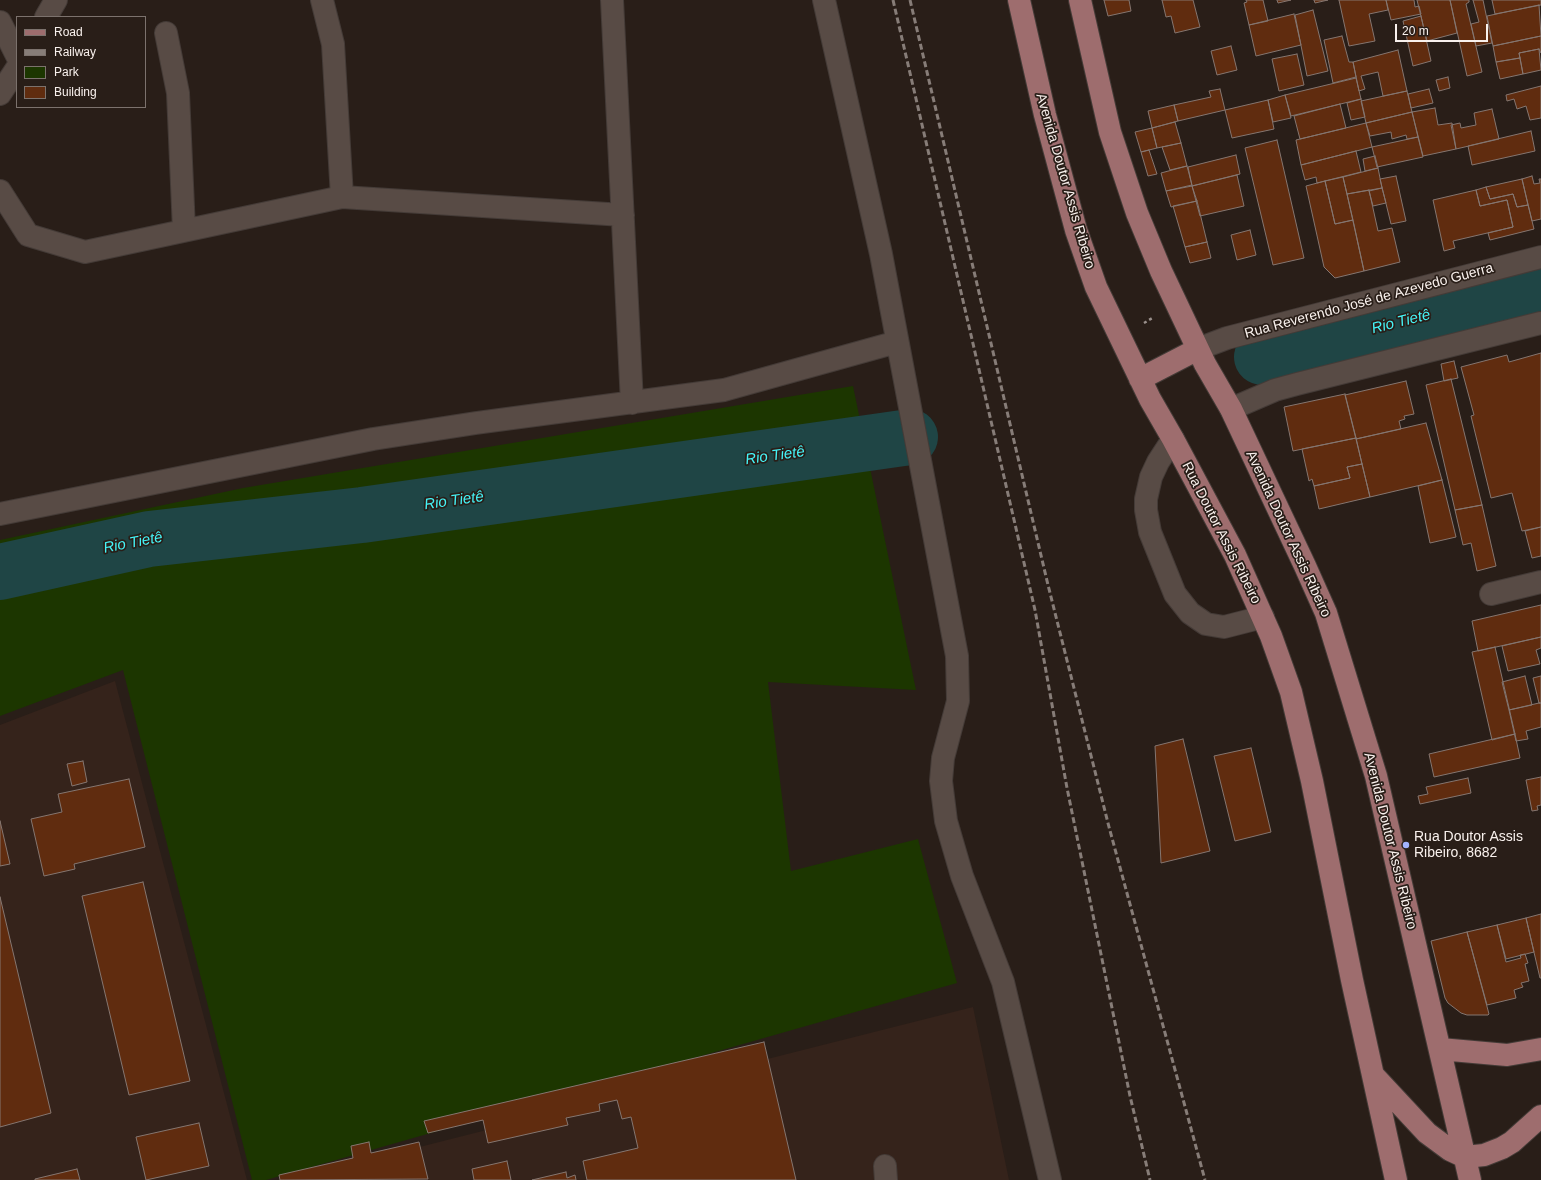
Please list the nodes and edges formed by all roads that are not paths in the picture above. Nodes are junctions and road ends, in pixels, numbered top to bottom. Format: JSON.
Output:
{"nodes":[{"id":1,"x":56,"y":0,"type":"edge"},
{"id":2,"x":322,"y":0,"type":"edge"},
{"id":3,"x":612,"y":0,"type":"edge"},
{"id":4,"x":824,"y":0,"type":"edge"},
{"id":5,"x":1019,"y":0,"type":"edge"},
{"id":6,"x":1080,"y":0,"type":"edge"},
{"id":7,"x":47,"y":16,"type":"edge"},
{"id":8,"x":0,"y":22,"type":"edge"},
{"id":9,"x":166,"y":33,"type":"dead end"},
{"id":10,"x":16,"y":54,"type":"edge"},
{"id":11,"x":16,"y":70,"type":"edge"},
{"id":12,"x":0,"y":94,"type":"edge"},
{"id":13,"x":0,"y":191,"type":"edge"},
{"id":14,"x":342,"y":197,"type":"junction"},
{"id":15,"x":623,"y":215,"type":"junction"},
{"id":16,"x":184,"y":230,"type":"junction"},
{"id":17,"x":1541,"y":257,"type":"edge"},
{"id":18,"x":1541,"y":323,"type":"edge"},
{"id":19,"x":897,"y":342,"type":"junction"},
{"id":20,"x":1198,"y":349,"type":"junction"},
{"id":21,"x":1140,"y":379,"type":"junction"},
{"id":22,"x":632,"y":403,"type":"junction"},
{"id":23,"x":1230,"y":409,"type":"junction"},
{"id":24,"x":1173,"y":439,"type":"junction"},
{"id":25,"x":0,"y":514,"type":"edge"},
{"id":26,"x":1541,"y":582,"type":"edge"},
{"id":27,"x":1491,"y":594,"type":"dead end"},
{"id":28,"x":1263,"y":617,"type":"junction"},
{"id":29,"x":1440,"y":1049,"type":"junction"},
{"id":30,"x":1541,"y":1049,"type":"edge"},
{"id":31,"x":1373,"y":1075,"type":"junction"},
{"id":32,"x":1541,"y":1116,"type":"edge"},
{"id":33,"x":1465,"y":1157,"type":"junction"},
{"id":34,"x":1050,"y":1180,"type":"edge"},
{"id":35,"x":1396,"y":1180,"type":"edge"},
{"id":36,"x":1470,"y":1180,"type":"edge"}],
"edges":[{"from":1,"to":7,"type":"street"},
{"from":2,"to":14,"type":"street"},
{"from":3,"to":15,"type":"street"},
{"from":4,"to":19,"type":"street"},
{"from":5,"to":21,"type":"main road","name":"Avenida Doutor Assis Ribeiro"},
{"from":6,"to":20,"type":"main road","name":"Avenida Doutor Assis Ribeiro"},
{"from":8,"to":10,"type":"street"},
{"from":9,"to":16,"type":"street"},
{"from":11,"to":12,"type":"street"},
{"from":13,"to":16,"type":"street"},
{"from":14,"to":15,"type":"street"},
{"from":14,"to":16,"type":"street"},
{"from":15,"to":22,"type":"street"},
{"from":17,"to":20,"type":"street","name":"Rua Reverendo José de Azevedo Guerra"},
{"from":18,"to":23,"type":"street"},
{"from":19,"to":22,"type":"street"},
{"from":19,"to":34,"type":"street"},
{"from":20,"to":21,"type":"main road"},
{"from":20,"to":23,"type":"main road","name":"Avenida Doutor Assis Ribeiro"},
{"from":21,"to":24,"type":"main road","name":"Rua Doutor Assis Ribeiro"},
{"from":22,"to":25,"type":"street"},
{"from":23,"to":29,"type":"main road","name":"Avenida Doutor Assis Ribeiro"},
{"from":24,"to":28,"type":"main road","name":"Rua Doutor Assis Ribeiro"},
{"from":24,"to":28,"type":"street"},
{"from":26,"to":27,"type":"street"},
{"from":28,"to":31,"type":"main road","name":"Rua Doutor Assis Ribeiro"},
{"from":29,"to":30,"type":"main road"},
{"from":29,"to":33,"type":"main road","name":"Avenida Doutor Assis Ribeiro"},
{"from":31,"to":33,"type":"main road"},
{"from":31,"to":35,"type":"main road"},
{"from":32,"to":33,"type":"main road"},
{"from":33,"to":36,"type":"main road","name":"Avenida Doutor Assis Ribeiro"}]}
